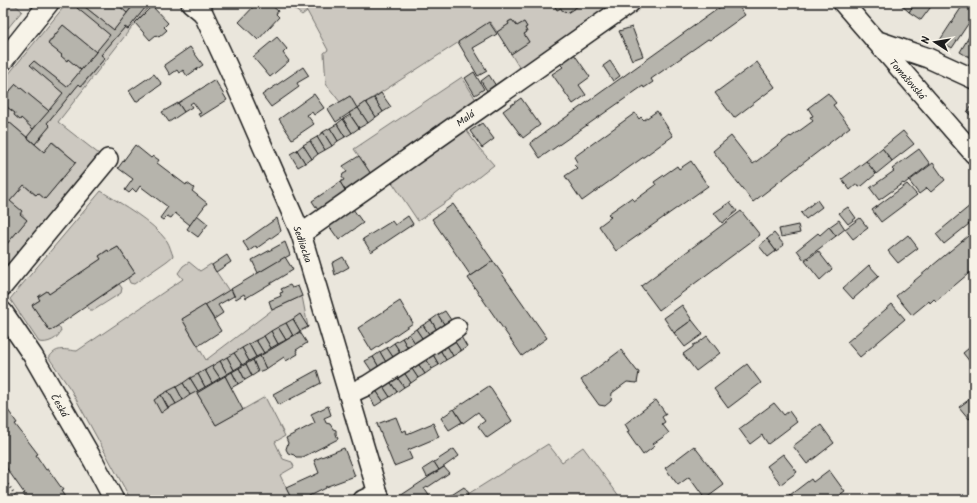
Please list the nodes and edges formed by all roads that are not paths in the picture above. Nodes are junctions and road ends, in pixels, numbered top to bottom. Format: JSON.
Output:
{"nodes":[{"id":1,"x":50,"y":3,"type":"edge"},
{"id":2,"x":191,"y":3,"type":"edge"},
{"id":3,"x":630,"y":3,"type":"edge"},
{"id":4,"x":843,"y":3,"type":"edge"},
{"id":5,"x":874,"y":40,"type":"junction"},
{"id":6,"x":6,"y":52,"type":"edge"},
{"id":7,"x":974,"y":79,"type":"edge"},
{"id":8,"x":974,"y":154,"type":"edge"},
{"id":9,"x":108,"y":159,"type":"dead end"},
{"id":10,"x":301,"y":234,"type":"junction"},
{"id":11,"x":3,"y":286,"type":"edge"},
{"id":12,"x":3,"y":312,"type":"edge"},
{"id":13,"x":457,"y":328,"type":"dead end"},
{"id":14,"x":348,"y":394,"type":"junction"},
{"id":15,"x":374,"y":498,"type":"edge"},
{"id":16,"x":114,"y":500,"type":"edge"}],
"edges":[{"from":1,"to":6,"type":"street"},
{"from":2,"to":10,"type":"street","name":"Sedliacka"},
{"from":3,"to":10,"type":"street","name":"Malá"},
{"from":4,"to":5,"type":"street","name":"Tomašovská"},
{"from":5,"to":7,"type":"street"},
{"from":5,"to":8,"type":"street","name":"Tomašovská"},
{"from":9,"to":11,"type":"street"},
{"from":10,"to":14,"type":"street","name":"Sedliacka"},
{"from":12,"to":16,"type":"street","name":"Česká"},
{"from":13,"to":14,"type":"street"},
{"from":14,"to":15,"type":"street","name":"Sedliacka"}]}
